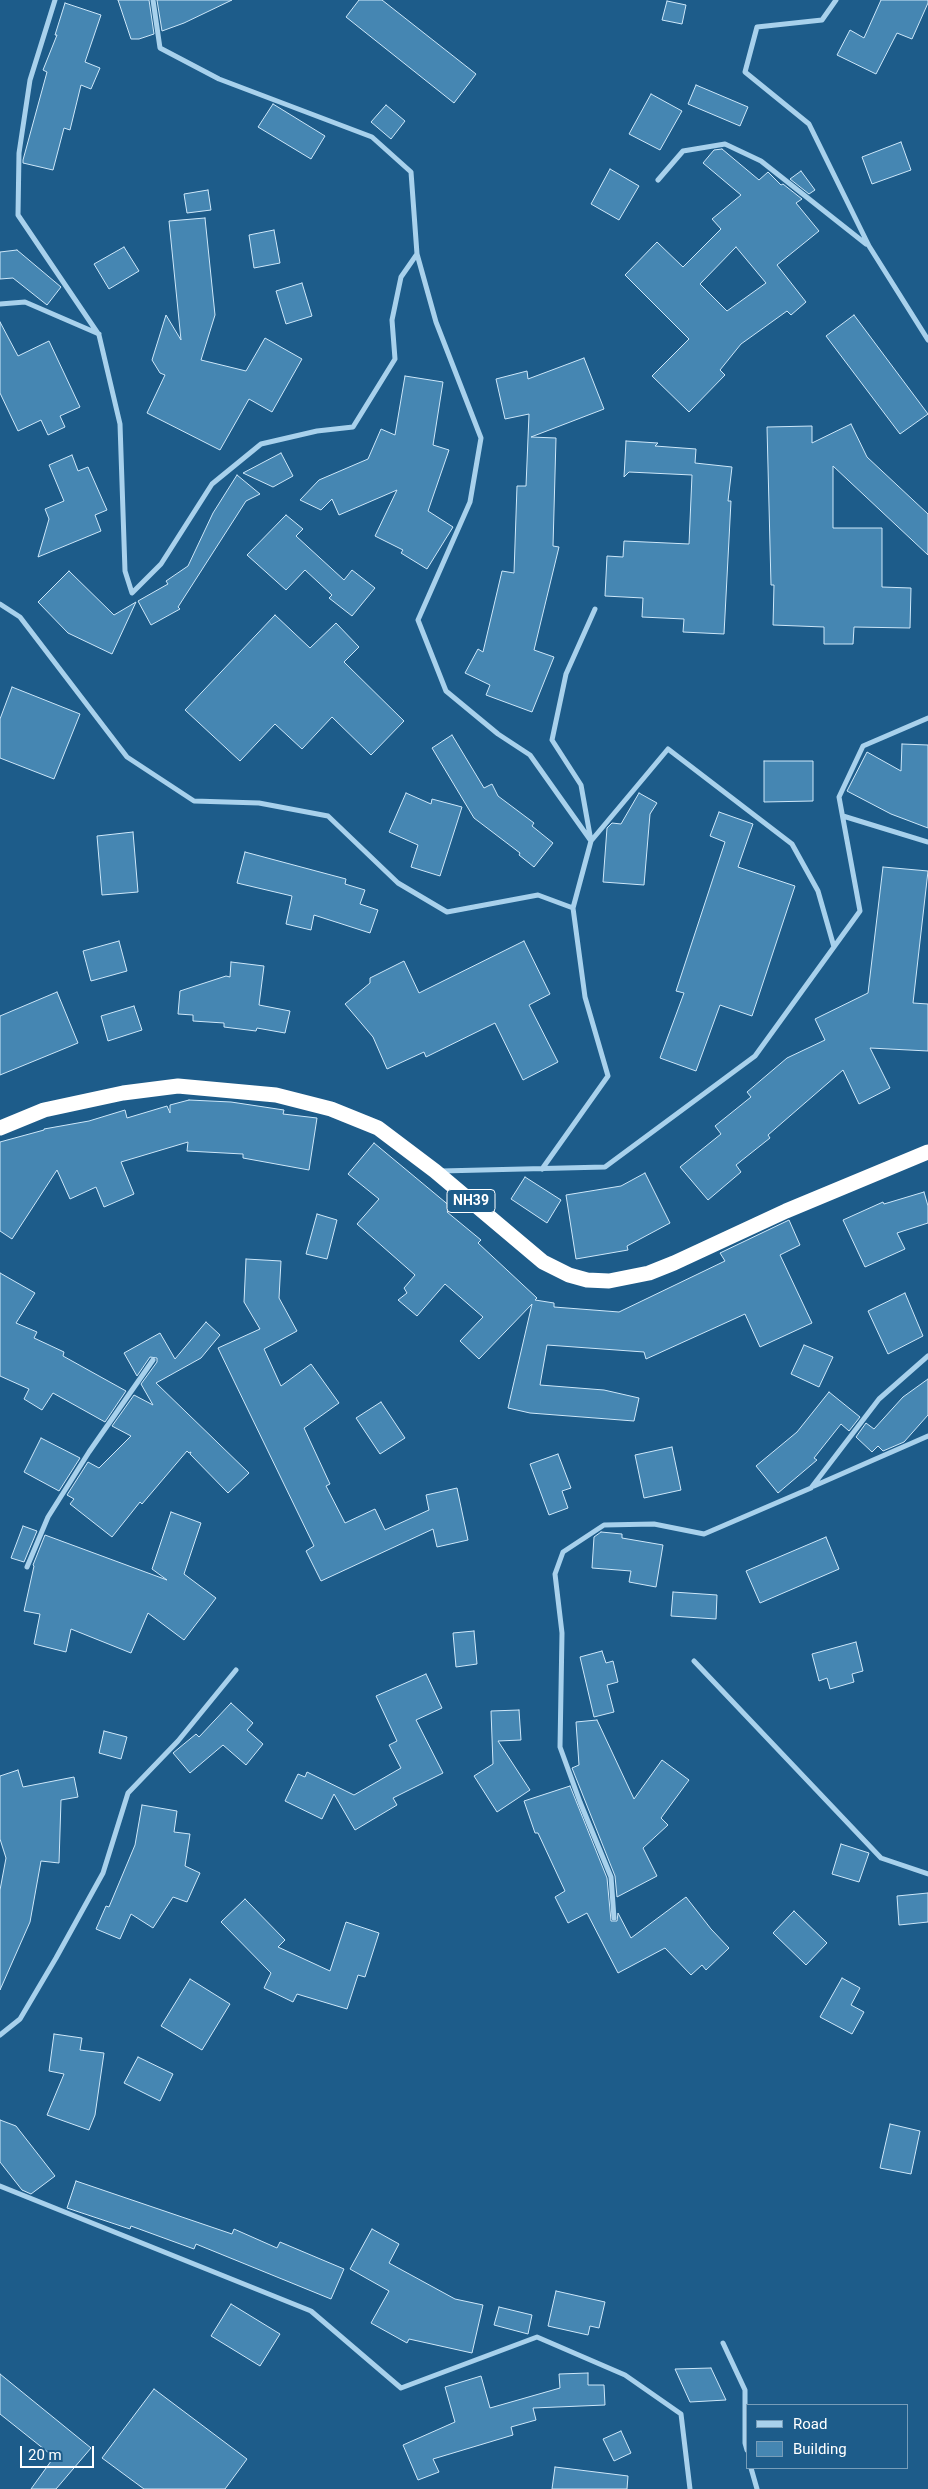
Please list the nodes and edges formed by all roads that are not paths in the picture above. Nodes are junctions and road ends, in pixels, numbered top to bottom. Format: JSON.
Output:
{"nodes":[{"id":1,"x":54,"y":0,"type":"edge"},
{"id":2,"x":154,"y":0,"type":"edge"},
{"id":3,"x":836,"y":0,"type":"edge"},
{"id":4,"x":658,"y":180,"type":"dead end"},
{"id":5,"x":868,"y":246,"type":"junction"},
{"id":6,"x":417,"y":254,"type":"junction"},
{"id":7,"x":0,"y":304,"type":"edge"},
{"id":8,"x":99,"y":334,"type":"junction"},
{"id":9,"x":928,"y":340,"type":"edge"},
{"id":10,"x":0,"y":604,"type":"edge"},
{"id":11,"x":595,"y":609,"type":"dead end"},
{"id":12,"x":928,"y":718,"type":"edge"},
{"id":13,"x":842,"y":816,"type":"junction"},
{"id":14,"x":591,"y":841,"type":"junction"},
{"id":15,"x":928,"y":842,"type":"edge"},
{"id":16,"x":573,"y":908,"type":"junction"},
{"id":17,"x":834,"y":947,"type":"junction"},
{"id":18,"x":0,"y":1128,"type":"edge"},
{"id":19,"x":928,"y":1152,"type":"edge"},
{"id":20,"x":542,"y":1169,"type":"junction"},
{"id":21,"x":435,"y":1171,"type":"junction"},
{"id":22,"x":928,"y":1356,"type":"edge"},
{"id":23,"x":153,"y":1360,"type":"dead end"},
{"id":24,"x":928,"y":1436,"type":"edge"},
{"id":25,"x":811,"y":1488,"type":"junction"},
{"id":26,"x":28,"y":1567,"type":"dead end"},
{"id":27,"x":694,"y":1661,"type":"dead end"},
{"id":28,"x":236,"y":1670,"type":"dead end"},
{"id":29,"x":928,"y":1874,"type":"edge"},
{"id":30,"x":614,"y":1918,"type":"dead end"},
{"id":31,"x":0,"y":2035,"type":"edge"},
{"id":32,"x":0,"y":2186,"type":"edge"},
{"id":33,"x":723,"y":2343,"type":"dead end"},
{"id":34,"x":746,"y":2420,"type":"edge"},
{"id":35,"x":751,"y":2469,"type":"edge"},
{"id":36,"x":690,"y":2489,"type":"edge"},
{"id":37,"x":757,"y":2489,"type":"edge"}],
"edges":[{"from":1,"to":8,"type":"street"},
{"from":2,"to":6,"type":"street"},
{"from":3,"to":5,"type":"street"},
{"from":4,"to":5,"type":"street"},
{"from":5,"to":9,"type":"street"},
{"from":6,"to":8,"type":"street"},
{"from":6,"to":14,"type":"street"},
{"from":7,"to":8,"type":"street"},
{"from":10,"to":16,"type":"street"},
{"from":11,"to":14,"type":"street"},
{"from":12,"to":13,"type":"street"},
{"from":13,"to":15,"type":"street"},
{"from":13,"to":17,"type":"street"},
{"from":14,"to":16,"type":"street"},
{"from":14,"to":17,"type":"street"},
{"from":16,"to":20,"type":"street"},
{"from":17,"to":20,"type":"street"},
{"from":18,"to":21,"type":"highway","number":"NH39"},
{"from":19,"to":21,"type":"highway","number":"NH39"},
{"from":20,"to":21,"type":"street"},
{"from":22,"to":25,"type":"street"},
{"from":23,"to":26,"type":"street"},
{"from":24,"to":25,"type":"street"},
{"from":25,"to":30,"type":"street"},
{"from":27,"to":29,"type":"street"},
{"from":28,"to":31,"type":"street"},
{"from":32,"to":36,"type":"street"},
{"from":33,"to":34,"type":"street"},
{"from":35,"to":37,"type":"street"}]}
